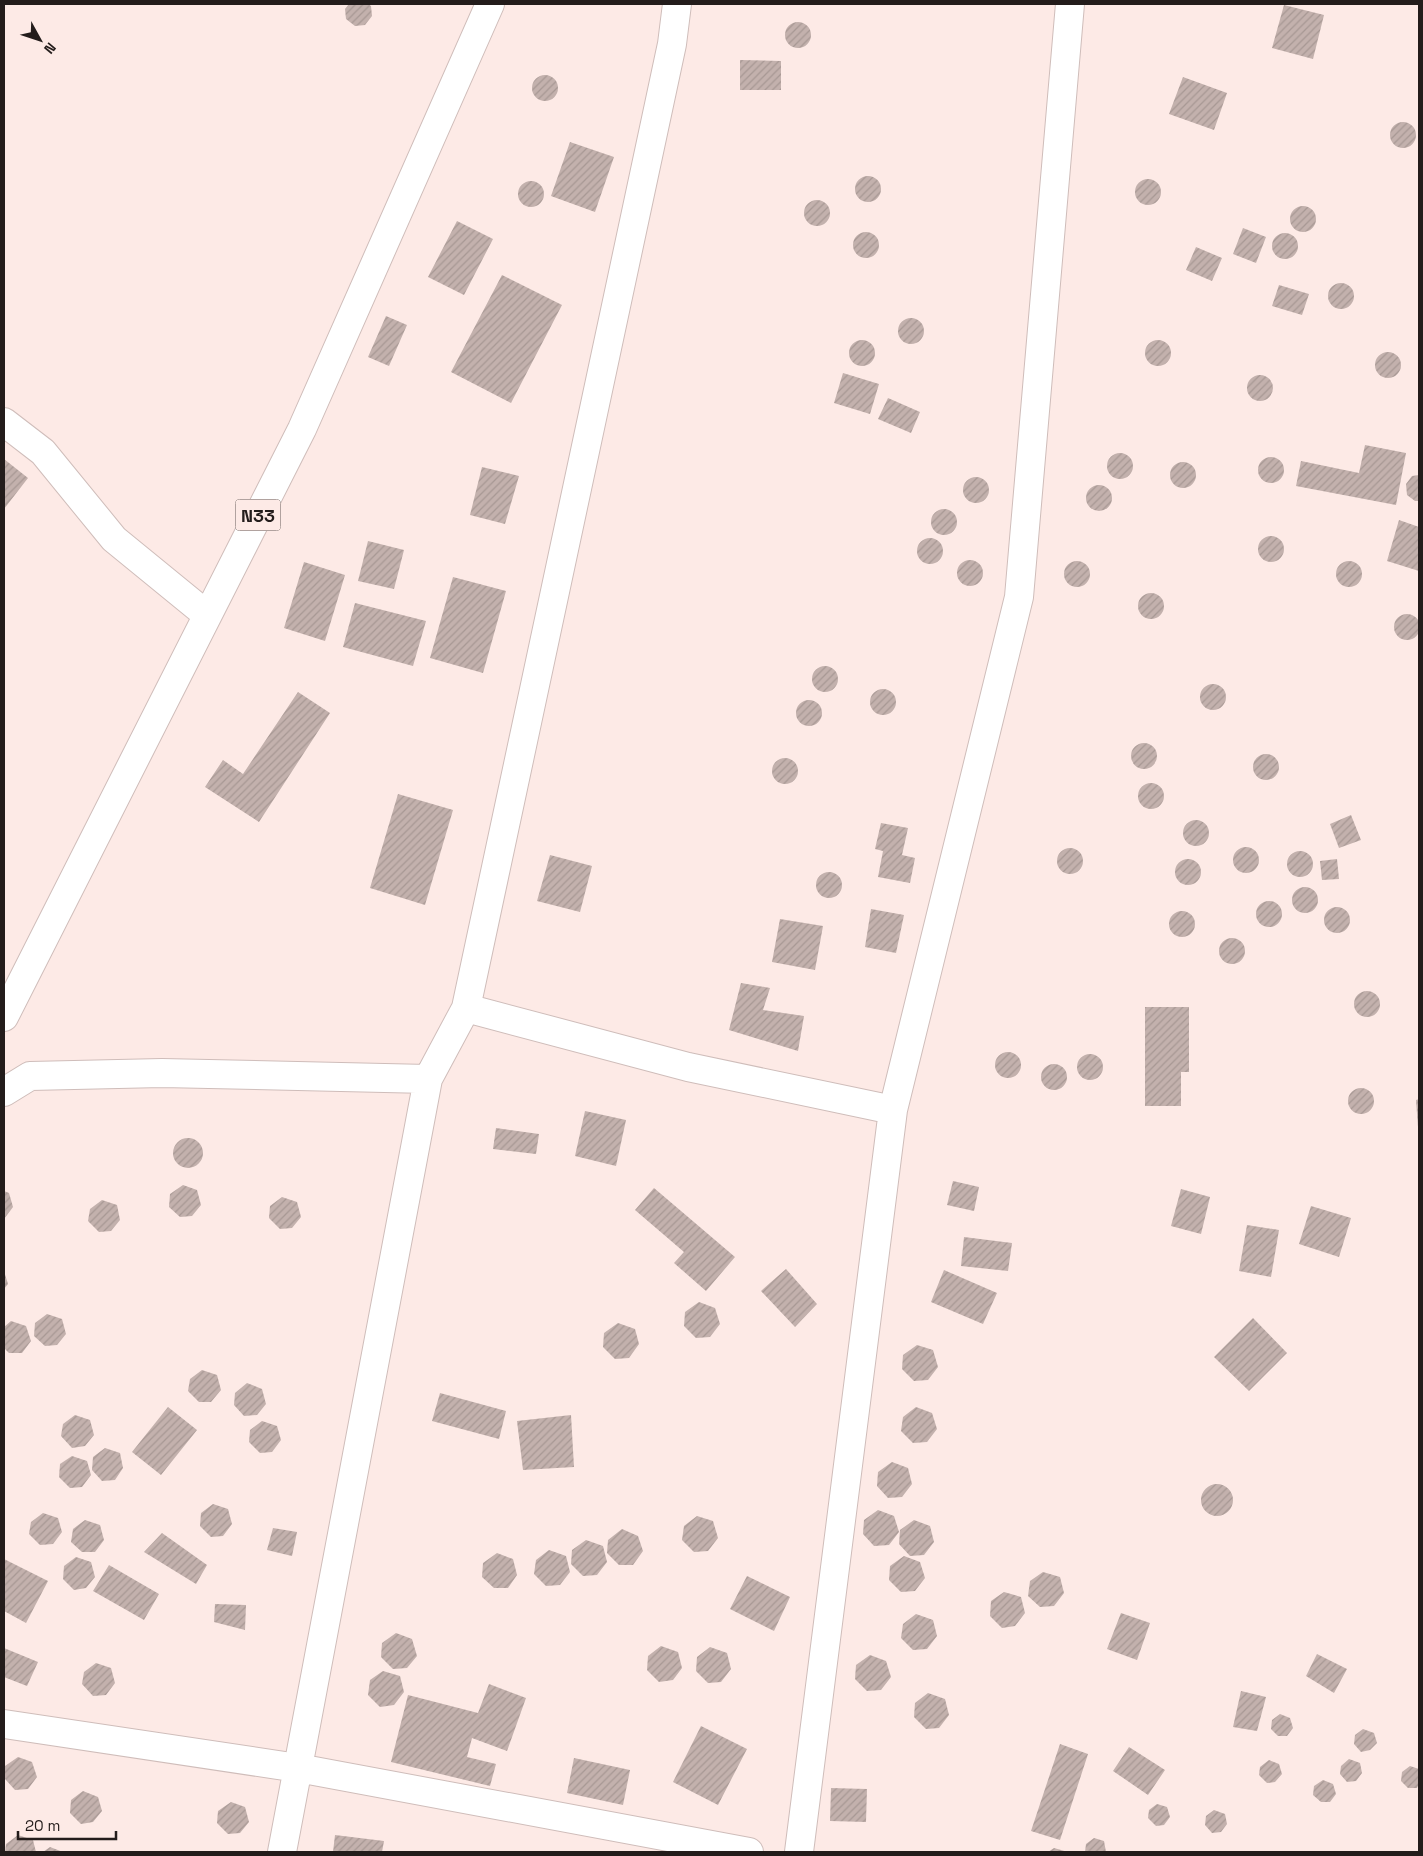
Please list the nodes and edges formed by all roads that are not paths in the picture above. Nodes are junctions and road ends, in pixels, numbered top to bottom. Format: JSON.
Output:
{"nodes":[{"id":1,"x":490,"y":4,"type":"edge"},
{"id":2,"x":677,"y":4,"type":"edge"},
{"id":3,"x":1070,"y":4,"type":"edge"},
{"id":4,"x":4,"y":422,"type":"edge"},
{"id":5,"x":207,"y":616,"type":"junction"},
{"id":6,"x":466,"y":1008,"type":"junction"},
{"id":7,"x":4,"y":1016,"type":"edge"},
{"id":8,"x":428,"y":1079,"type":"junction"},
{"id":9,"x":4,"y":1092,"type":"edge"},
{"id":10,"x":893,"y":1110,"type":"junction"},
{"id":11,"x":4,"y":1724,"type":"edge"},
{"id":12,"x":298,"y":1768,"type":"junction"},
{"id":13,"x":282,"y":1852,"type":"edge"},
{"id":14,"x":749,"y":1852,"type":"edge"},
{"id":15,"x":799,"y":1852,"type":"edge"}],
"edges":[{"from":1,"to":5,"type":"street","number":"N33"},
{"from":2,"to":6,"type":"street"},
{"from":3,"to":10,"type":"street"},
{"from":4,"to":5,"type":"street"},
{"from":5,"to":7,"type":"street","number":"N33"},
{"from":6,"to":8,"type":"street"},
{"from":6,"to":10,"type":"street"},
{"from":8,"to":9,"type":"street"},
{"from":8,"to":12,"type":"street"},
{"from":10,"to":15,"type":"street"},
{"from":11,"to":12,"type":"street"},
{"from":12,"to":13,"type":"street"},
{"from":12,"to":14,"type":"street"}]}
